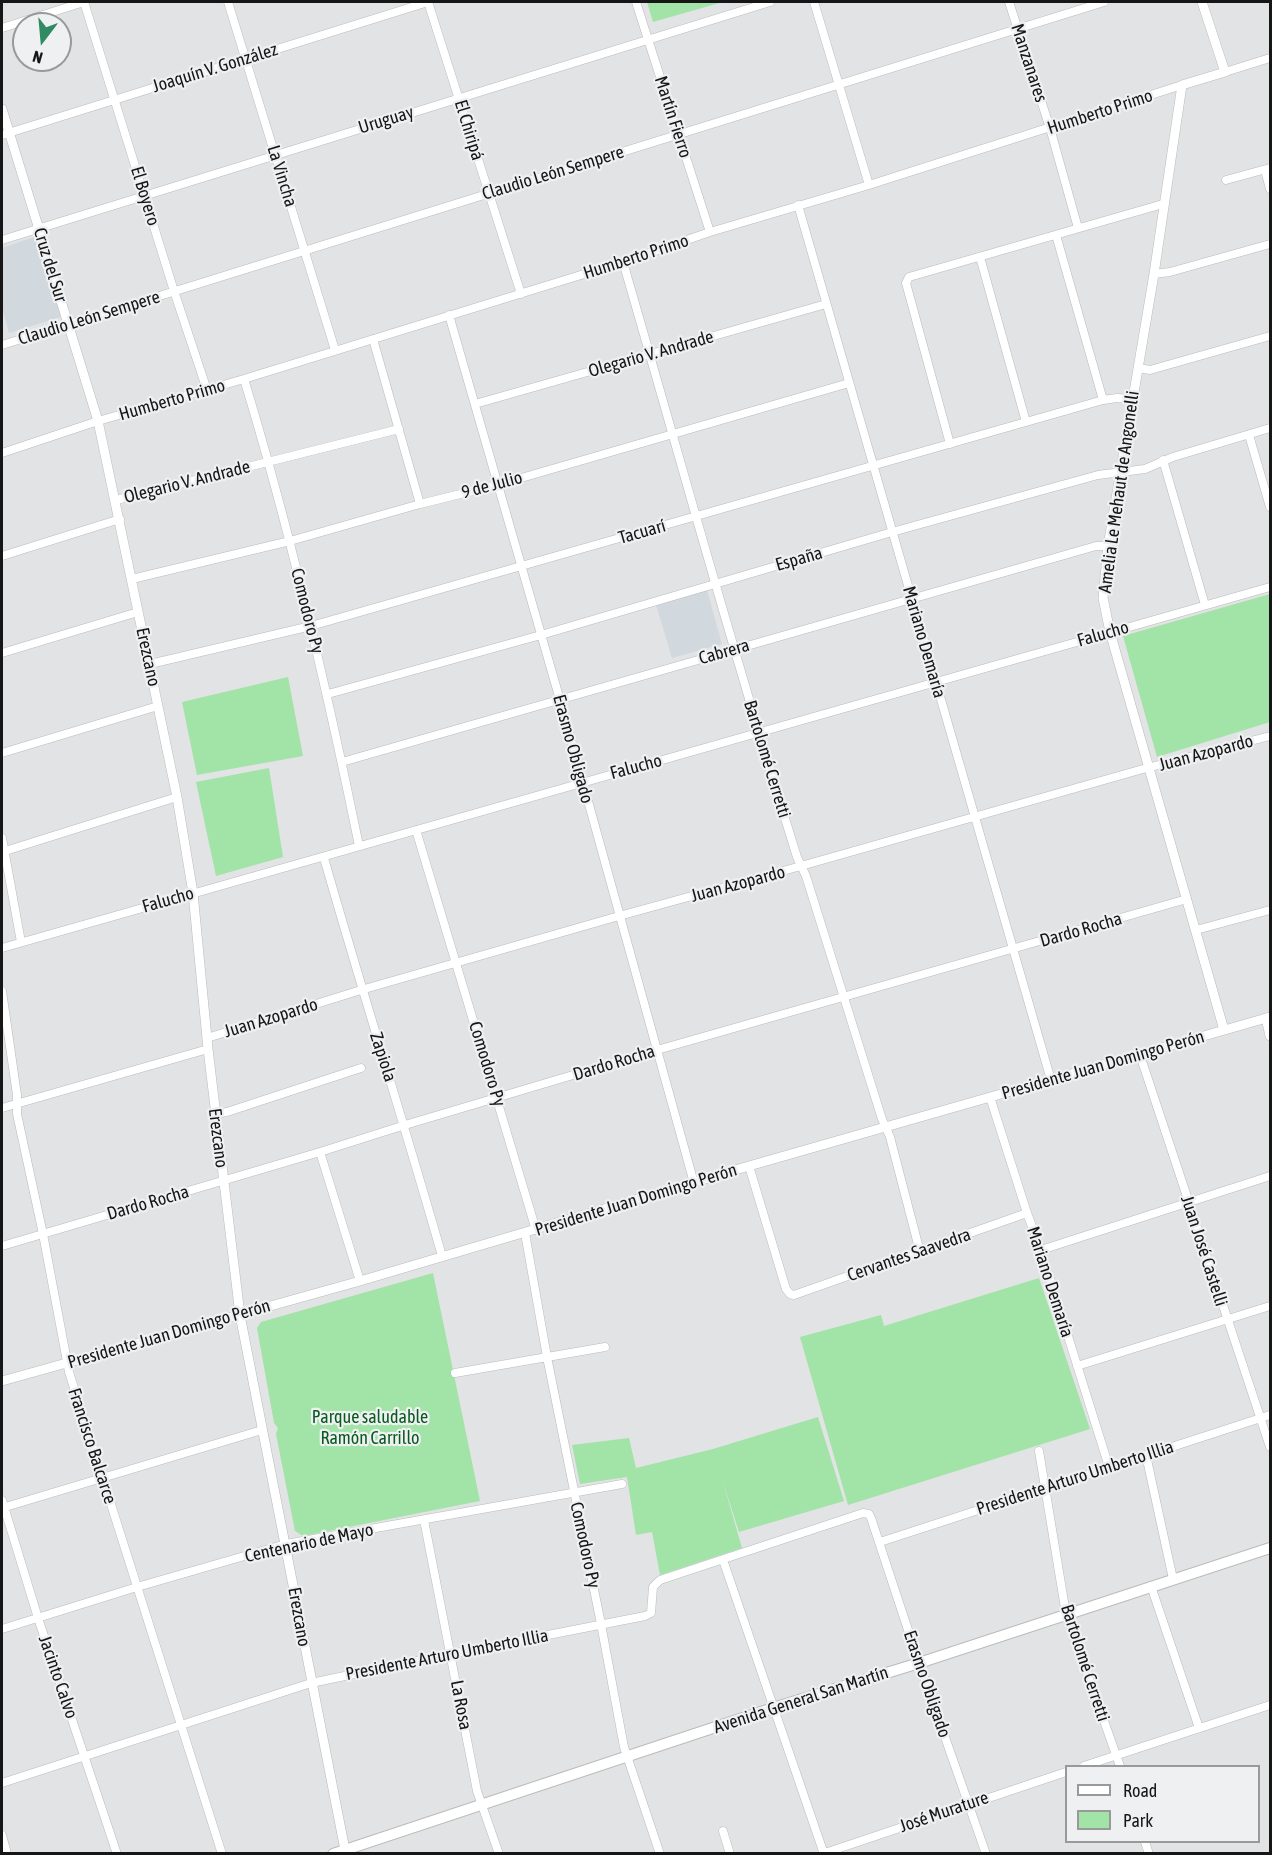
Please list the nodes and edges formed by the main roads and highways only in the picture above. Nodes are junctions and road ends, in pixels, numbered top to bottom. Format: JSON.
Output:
{"nodes":[{"id":1,"x":1270,"y":1548,"type":"edge"},
{"id":2,"x":345,"y":1852,"type":"edge"},
{"id":3,"x":333,"y":1854,"type":"edge"}],
"edges":[{"from":1,"to":2,"type":"main road","name":"Avenida General San Martín"},
{"from":2,"to":3,"type":"main road","name":"Avenida General San Martín"}]}
